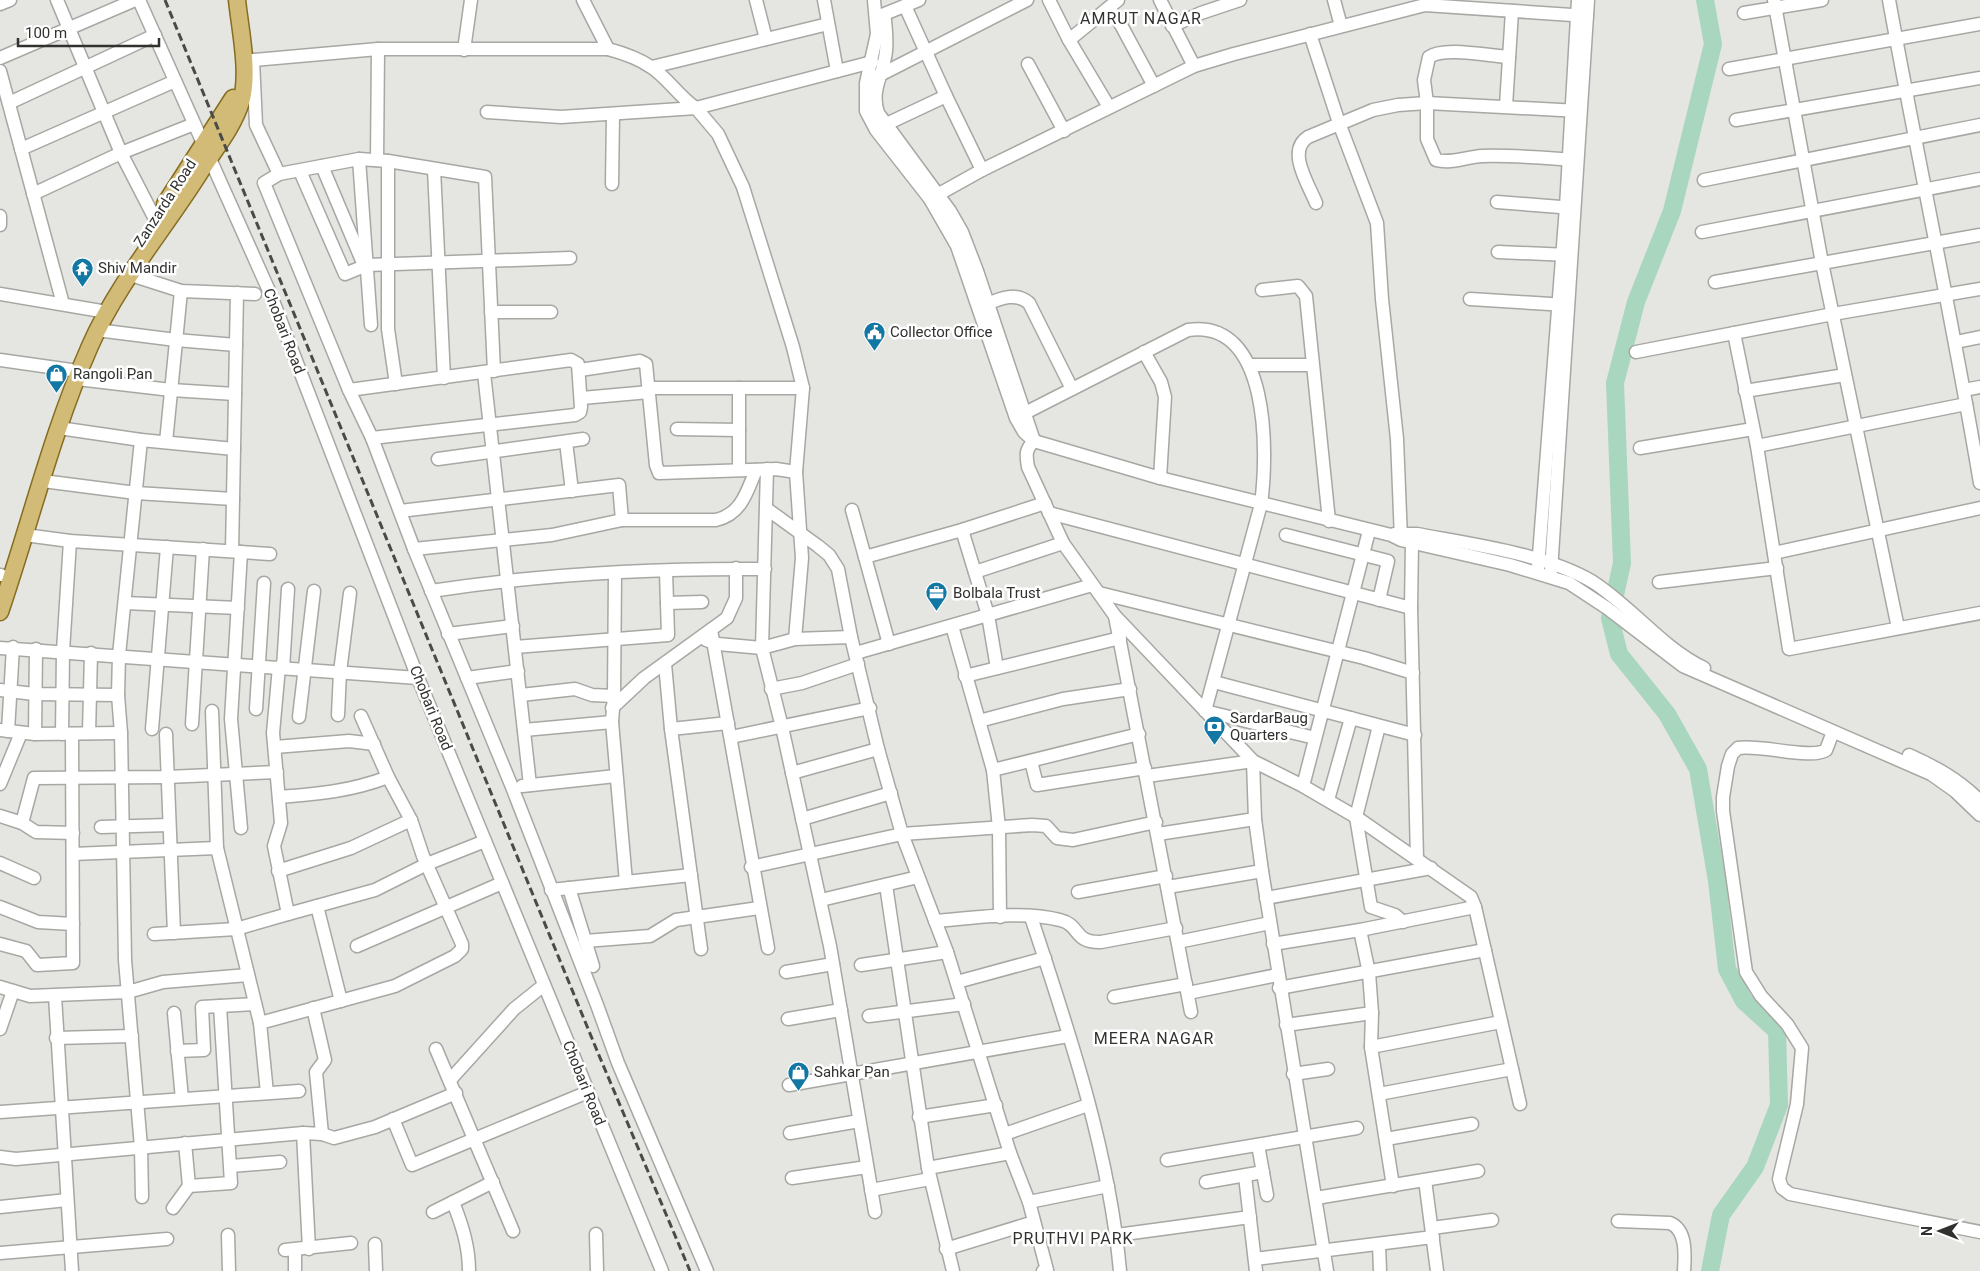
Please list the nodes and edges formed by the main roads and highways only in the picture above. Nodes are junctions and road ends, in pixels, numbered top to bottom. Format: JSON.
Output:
{"nodes":[{"id":1,"x":229,"y":0,"type":"edge"},
{"id":2,"x":237,"y":0,"type":"edge"},
{"id":3,"x":243,"y":58,"type":"junction"},
{"id":4,"x":206,"y":152,"type":"junction"},
{"id":5,"x":102,"y":311,"type":"junction"},
{"id":6,"x":74,"y":375,"type":"junction"},
{"id":7,"x":0,"y":576,"type":"edge"},
{"id":8,"x":0,"y":612,"type":"edge"}],
"edges":[{"from":1,"to":3,"type":"main road"},
{"from":2,"to":3,"type":"main road"},
{"from":3,"to":4,"type":"main road","name":"Zanzarda Road"},
{"from":4,"to":5,"type":"main road"},
{"from":4,"to":5,"type":"main road","name":"Zanzarda Road"},
{"from":5,"to":6,"type":"main road","name":"Zanzarda Road"},
{"from":5,"to":6,"type":"main road"},
{"from":6,"to":7,"type":"main road","name":"Zanzarda Road"},
{"from":6,"to":8,"type":"main road"}]}
